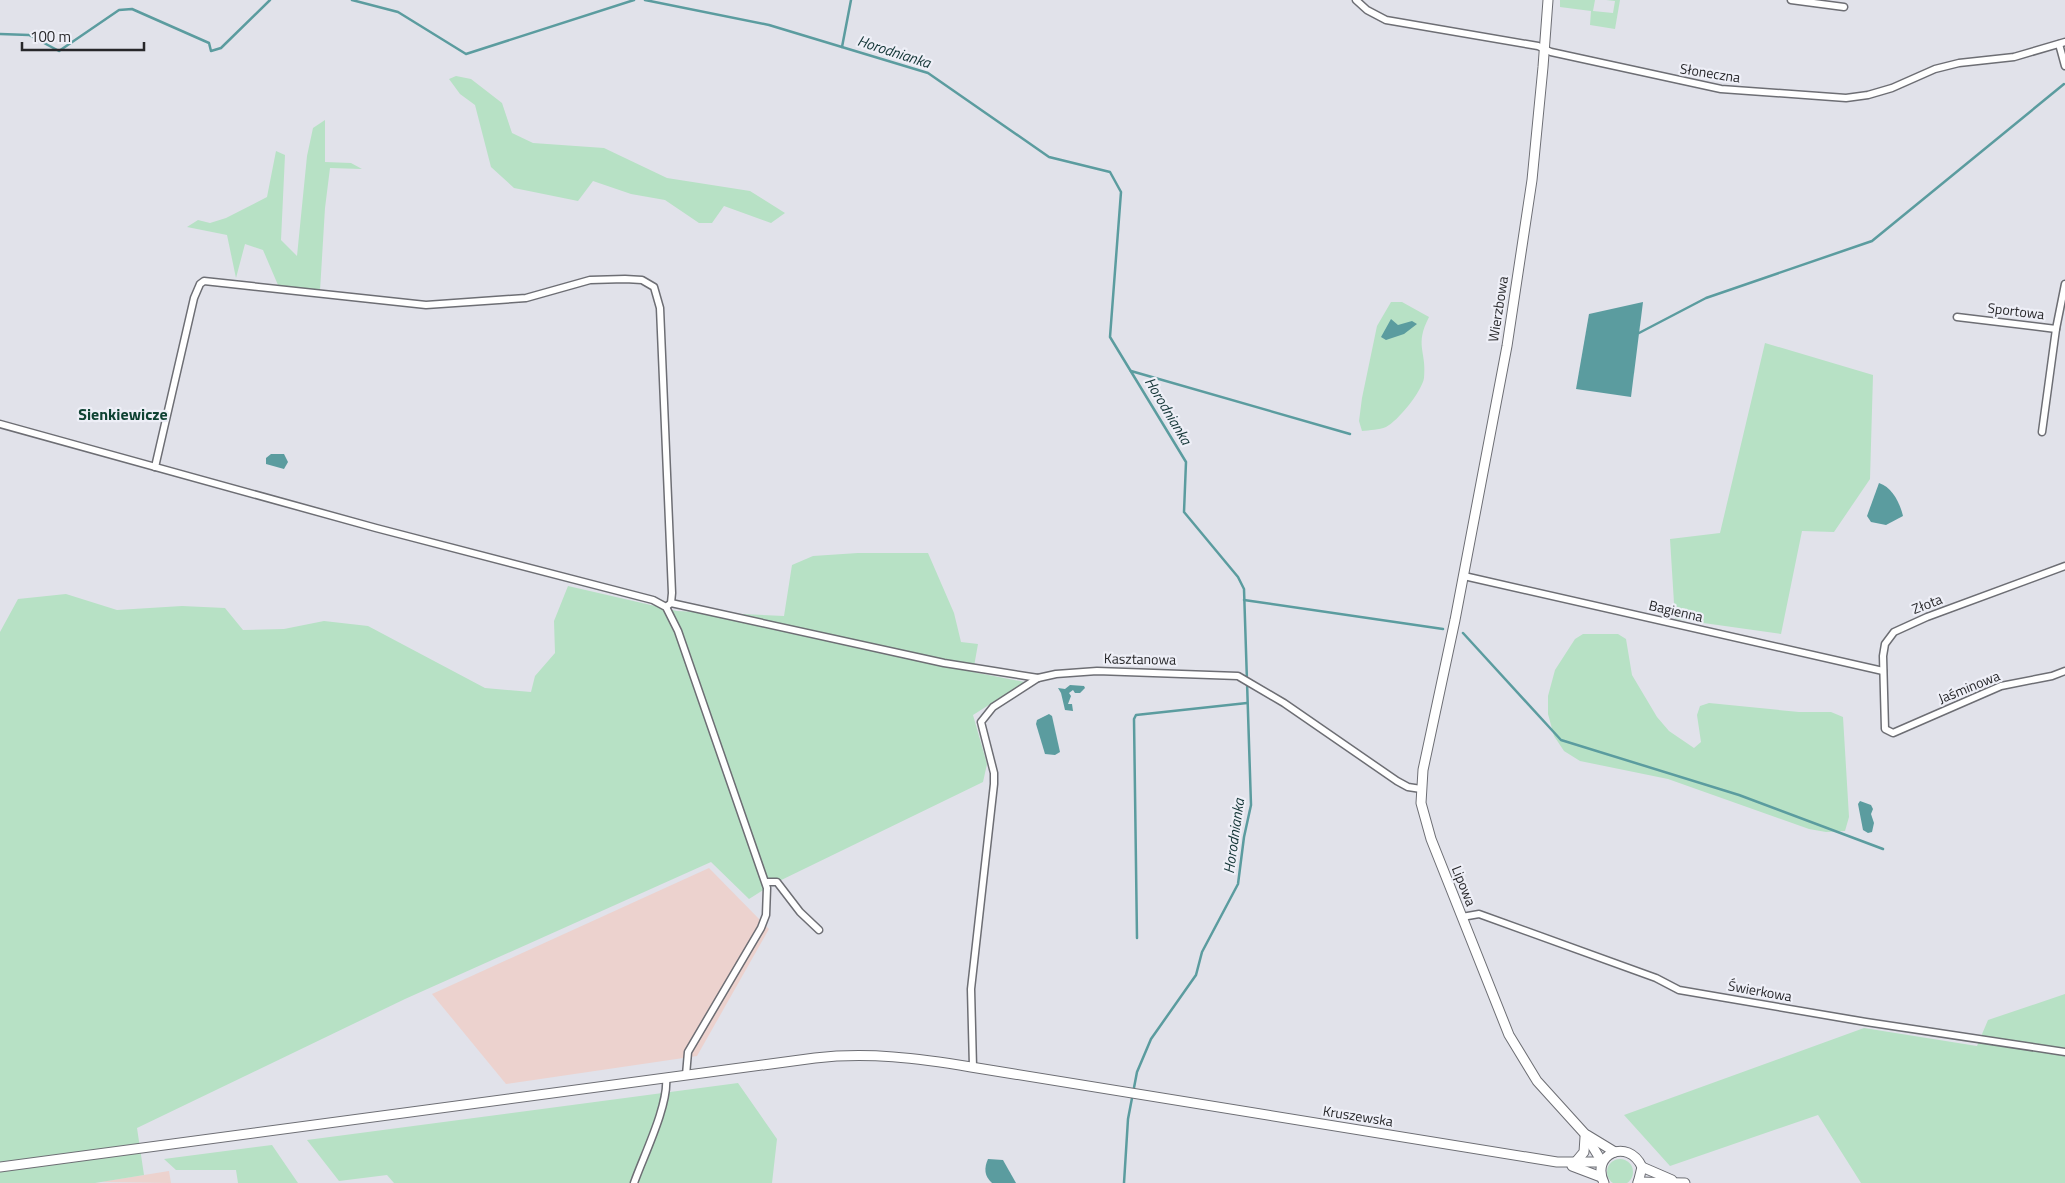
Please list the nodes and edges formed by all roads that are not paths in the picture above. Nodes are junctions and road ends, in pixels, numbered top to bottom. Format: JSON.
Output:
{"nodes":[{"id":1,"x":1356,"y":0,"type":"edge"},
{"id":2,"x":1548,"y":0,"type":"edge"},
{"id":3,"x":1791,"y":0,"type":"edge"},
{"id":4,"x":1844,"y":7,"type":"dead end"},
{"id":5,"x":2062,"y":43,"type":"edge"},
{"id":6,"x":1545,"y":49,"type":"junction"},
{"id":7,"x":2065,"y":66,"type":"edge"},
{"id":8,"x":2065,"y":284,"type":"edge"},
{"id":9,"x":1957,"y":317,"type":"dead end"},
{"id":10,"x":2056,"y":329,"type":"junction"},
{"id":11,"x":0,"y":424,"type":"edge"},
{"id":12,"x":2042,"y":432,"type":"dead end"},
{"id":13,"x":155,"y":467,"type":"junction"},
{"id":14,"x":2065,"y":566,"type":"edge"},
{"id":15,"x":1464,"y":576,"type":"junction"},
{"id":16,"x":669,"y":605,"type":"junction"},
{"id":17,"x":1455,"y":620,"type":"joint"},
{"id":18,"x":1883,"y":671,"type":"junction"},
{"id":19,"x":2065,"y":671,"type":"edge"},
{"id":20,"x":1038,"y":678,"type":"junction"},
{"id":21,"x":1885,"y":729,"type":"joint"},
{"id":22,"x":1421,"y":789,"type":"junction"},
{"id":23,"x":766,"y":882,"type":"junction"},
{"id":24,"x":1462,"y":917,"type":"junction"},
{"id":25,"x":819,"y":930,"type":"dead end"},
{"id":26,"x":2065,"y":1052,"type":"edge"},
{"id":27,"x":973,"y":1067,"type":"junction"},
{"id":28,"x":686,"y":1076,"type":"junction"},
{"id":29,"x":666,"y":1078,"type":"junction"},
{"id":30,"x":1585,"y":1134,"type":"junction"},
{"id":31,"x":1615,"y":1152,"type":"junction"},
{"id":32,"x":1602,"y":1162,"type":"junction"},
{"id":33,"x":1571,"y":1164,"type":"junction"},
{"id":34,"x":0,"y":1167,"type":"edge"},
{"id":35,"x":1642,"y":1167,"type":"junction"},
{"id":36,"x":1602,"y":1180,"type":"edge"},
{"id":37,"x":1675,"y":1181,"type":"junction"},
{"id":38,"x":1664,"y":1182,"type":"edge"},
{"id":39,"x":634,"y":1183,"type":"edge"},
{"id":40,"x":1638,"y":1183,"type":"edge"},
{"id":41,"x":1685,"y":1183,"type":"edge"}],
"edges":[{"from":1,"to":6,"type":"street","name":"Słoneczna"},
{"from":2,"to":6,"type":"street","name":"Wierzbowa"},
{"from":3,"to":4,"type":"street"},
{"from":5,"to":6,"type":"street","name":"Słoneczna"},
{"from":5,"to":7,"type":"street"},
{"from":6,"to":15,"type":"street","name":"Wierzbowa"},
{"from":8,"to":10,"type":"street","name":"Sportowa"},
{"from":9,"to":10,"type":"street","name":"Sportowa"},
{"from":10,"to":12,"type":"street"},
{"from":11,"to":13,"type":"street"},
{"from":13,"to":16,"type":"street"},
{"from":13,"to":16,"type":"street"},
{"from":14,"to":18,"type":"street","name":"Złota"},
{"from":15,"to":17,"type":"street","name":"Wierzbowa"},
{"from":15,"to":18,"type":"street","name":"Bagienna"},
{"from":16,"to":20,"type":"street"},
{"from":16,"to":23,"type":"street"},
{"from":17,"to":22,"type":"street","name":"Lipowa"},
{"from":18,"to":21,"type":"street","name":"Złota"},
{"from":19,"to":21,"type":"street","name":"Jaśminowa"},
{"from":20,"to":22,"type":"street","name":"Kasztanowa"},
{"from":20,"to":27,"type":"street"},
{"from":22,"to":24,"type":"street","name":"Lipowa"},
{"from":23,"to":25,"type":"street"},
{"from":23,"to":28,"type":"street"},
{"from":24,"to":26,"type":"street","name":"Świerkowa"},
{"from":24,"to":30,"type":"street","name":"Lipowa"},
{"from":27,"to":28,"type":"street","name":"Kruszewska"},
{"from":27,"to":33,"type":"street","name":"Kruszewska"},
{"from":28,"to":29,"type":"street","name":"Kruszewska"},
{"from":29,"to":34,"type":"street","name":"Kruszewska"},
{"from":29,"to":39,"type":"street"},
{"from":30,"to":31,"type":"street","name":"Lipowa"},
{"from":30,"to":32,"type":"street","name":"Lipowa"},
{"from":30,"to":33,"type":"street"},
{"from":31,"to":32,"type":"street"},
{"from":31,"to":35,"type":"street"},
{"from":32,"to":33,"type":"street","name":"Kruszewska"},
{"from":32,"to":36,"type":"street","name":"Kruszewska"},
{"from":33,"to":36,"type":"street","name":"Kruszewska"},
{"from":35,"to":37,"type":"street"},
{"from":35,"to":40,"type":"street"},
{"from":37,"to":38,"type":"street"},
{"from":37,"to":41,"type":"street"},
{"from":38,"to":40,"type":"street"}]}
